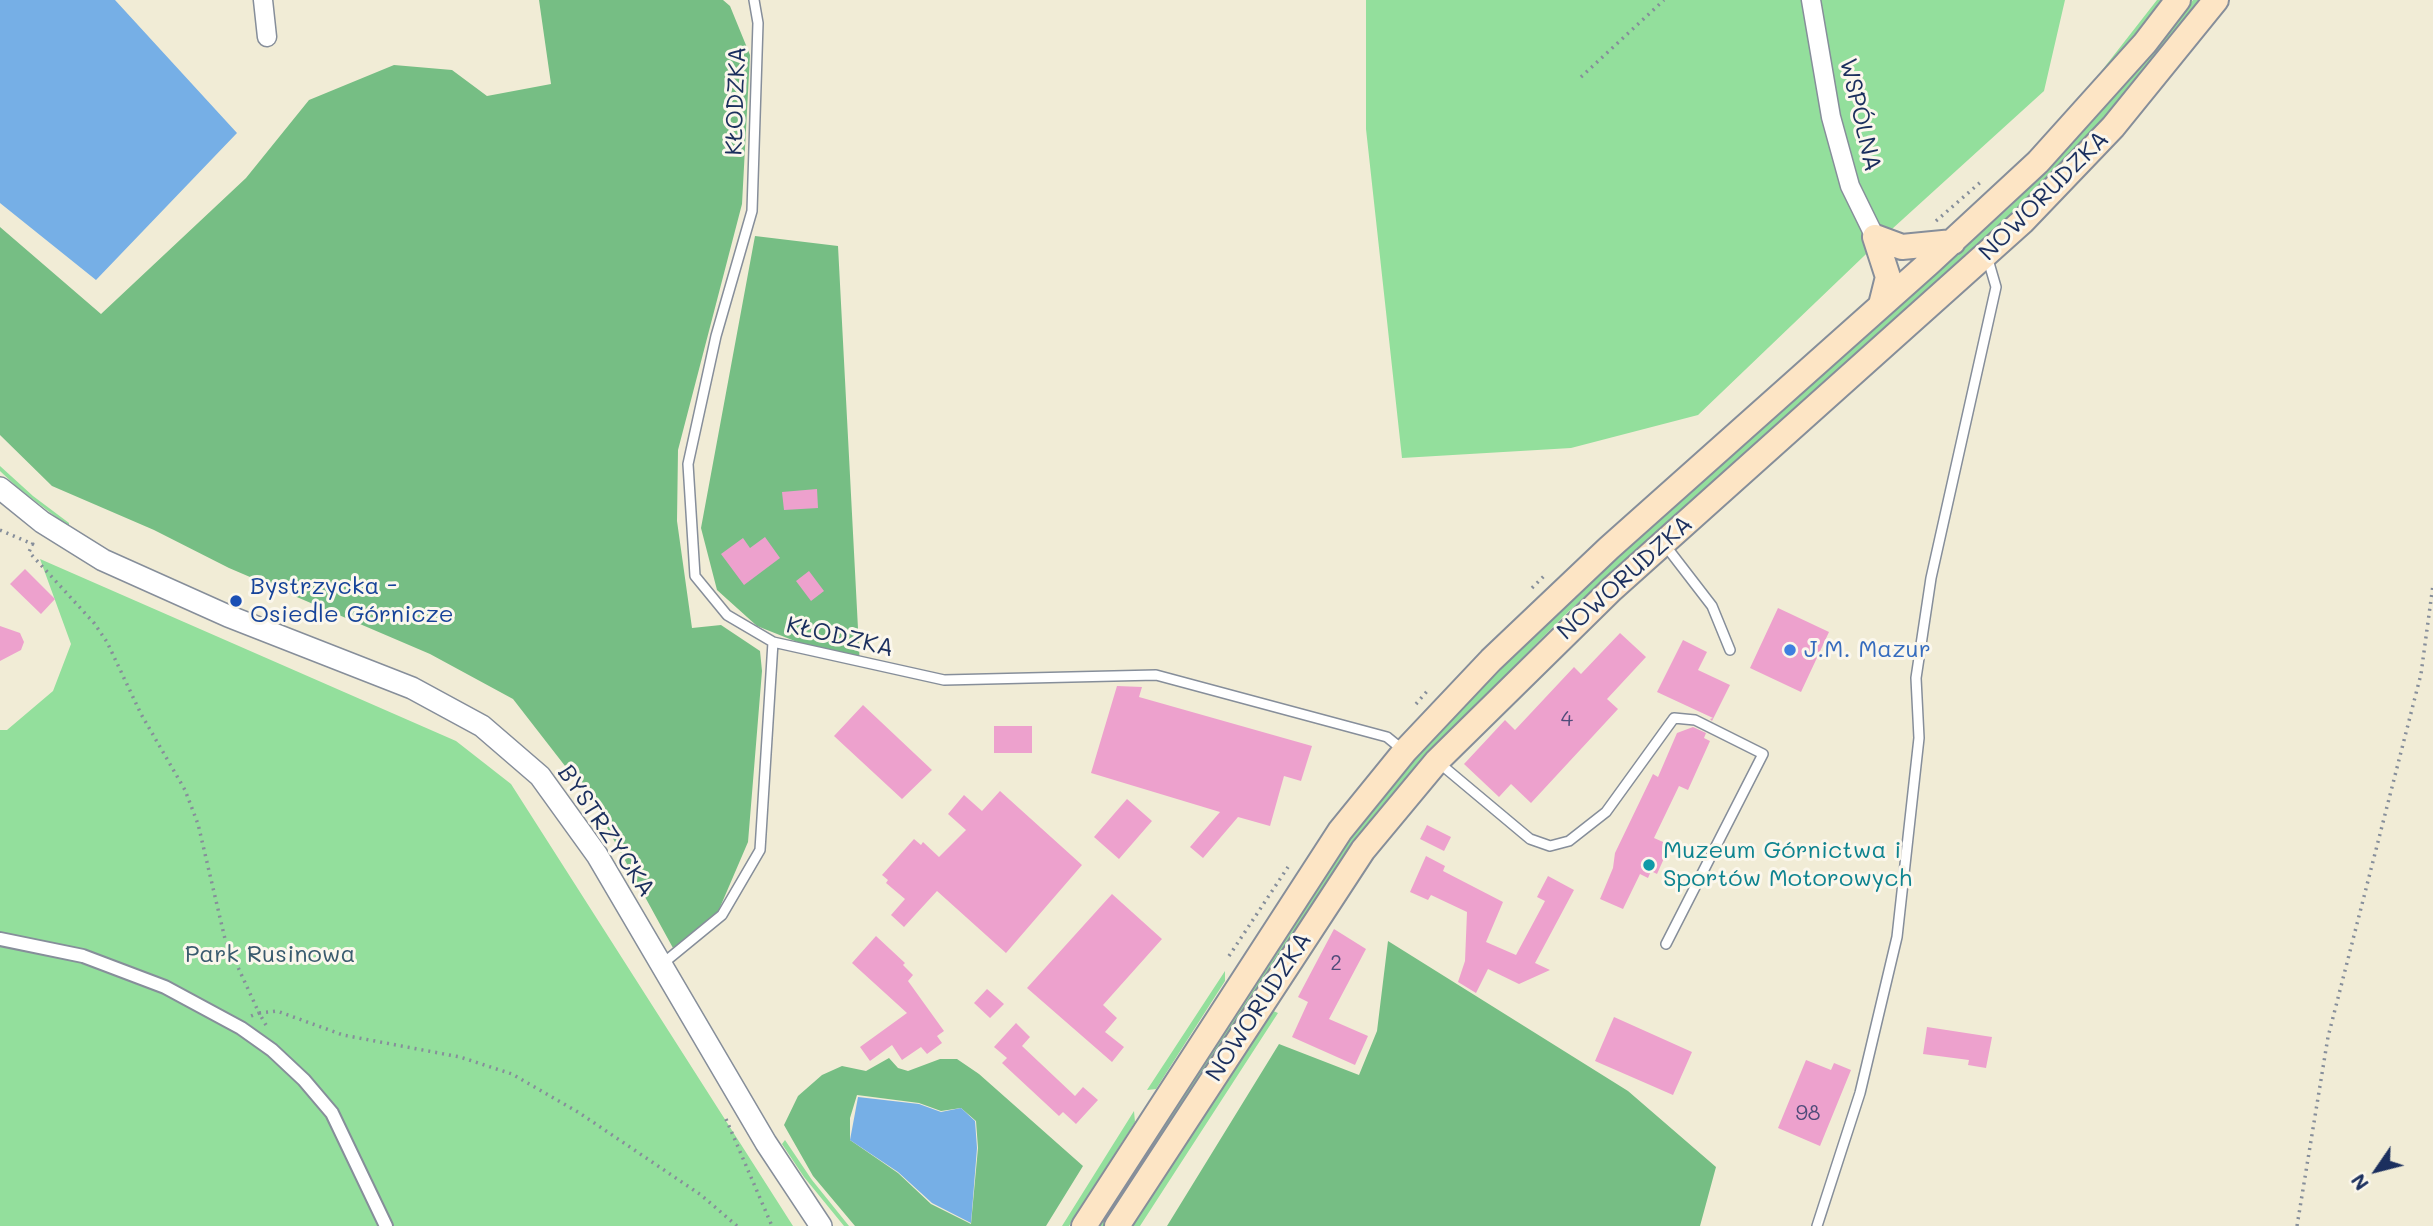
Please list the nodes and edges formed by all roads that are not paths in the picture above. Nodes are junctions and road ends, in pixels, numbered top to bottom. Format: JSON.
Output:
{"nodes":[{"id":1,"x":263,"y":0,"type":"edge"},
{"id":2,"x":754,"y":0,"type":"edge"},
{"id":3,"x":1811,"y":0,"type":"edge"},
{"id":4,"x":2178,"y":0,"type":"edge"},
{"id":5,"x":2216,"y":0,"type":"edge"},
{"id":6,"x":267,"y":37,"type":"dead end"},
{"id":7,"x":1875,"y":237,"type":"junction"},
{"id":8,"x":1953,"y":242,"type":"junction"},
{"id":9,"x":1986,"y":254,"type":"junction"},
{"id":10,"x":1881,"y":305,"type":"junction"},
{"id":11,"x":2,"y":493,"type":"edge"},
{"id":12,"x":1663,"y":543,"type":"junction"},
{"id":13,"x":773,"y":642,"type":"junction"},
{"id":14,"x":1730,"y":650,"type":"dead end"},
{"id":15,"x":1405,"y":751,"type":"junction"},
{"id":16,"x":1437,"y":761,"type":"junction"},
{"id":17,"x":0,"y":939,"type":"edge"},
{"id":18,"x":1666,"y":944,"type":"dead end"},
{"id":19,"x":661,"y":965,"type":"junction"},
{"id":20,"x":386,"y":1226,"type":"edge"},
{"id":21,"x":821,"y":1226,"type":"edge"},
{"id":22,"x":1084,"y":1226,"type":"edge"},
{"id":23,"x":1117,"y":1226,"type":"edge"},
{"id":24,"x":1817,"y":1226,"type":"edge"}],
"edges":[{"from":1,"to":6,"type":"street"},
{"from":2,"to":13,"type":"lane","name":"KŁODZKA"},
{"from":3,"to":7,"type":"street","name":"WSPÓLNA"},
{"from":4,"to":8,"type":"main road","name":"NOWORUDZKA"},
{"from":5,"to":9,"type":"main road","name":"NOWORUDZKA"},
{"from":7,"to":8,"type":"main road"},
{"from":7,"to":10,"type":"main road"},
{"from":8,"to":10,"type":"main road","name":"NOWORUDZKA"},
{"from":9,"to":12,"type":"main road","name":"NOWORUDZKA"},
{"from":9,"to":24,"type":"lane"},
{"from":10,"to":15,"type":"main road","name":"NOWORUDZKA"},
{"from":11,"to":19,"type":"street","name":"BYSTRZYCKA"},
{"from":12,"to":14,"type":"lane"},
{"from":12,"to":16,"type":"main road","name":"NOWORUDZKA"},
{"from":13,"to":15,"type":"lane","name":"KŁODZKA"},
{"from":13,"to":19,"type":"lane"},
{"from":15,"to":22,"type":"main road","name":"NOWORUDZKA"},
{"from":16,"to":18,"type":"lane"},
{"from":16,"to":23,"type":"main road","name":"NOWORUDZKA"},
{"from":17,"to":20,"type":"street"},
{"from":19,"to":21,"type":"street","name":"BYSTRZYCKA"}]}
